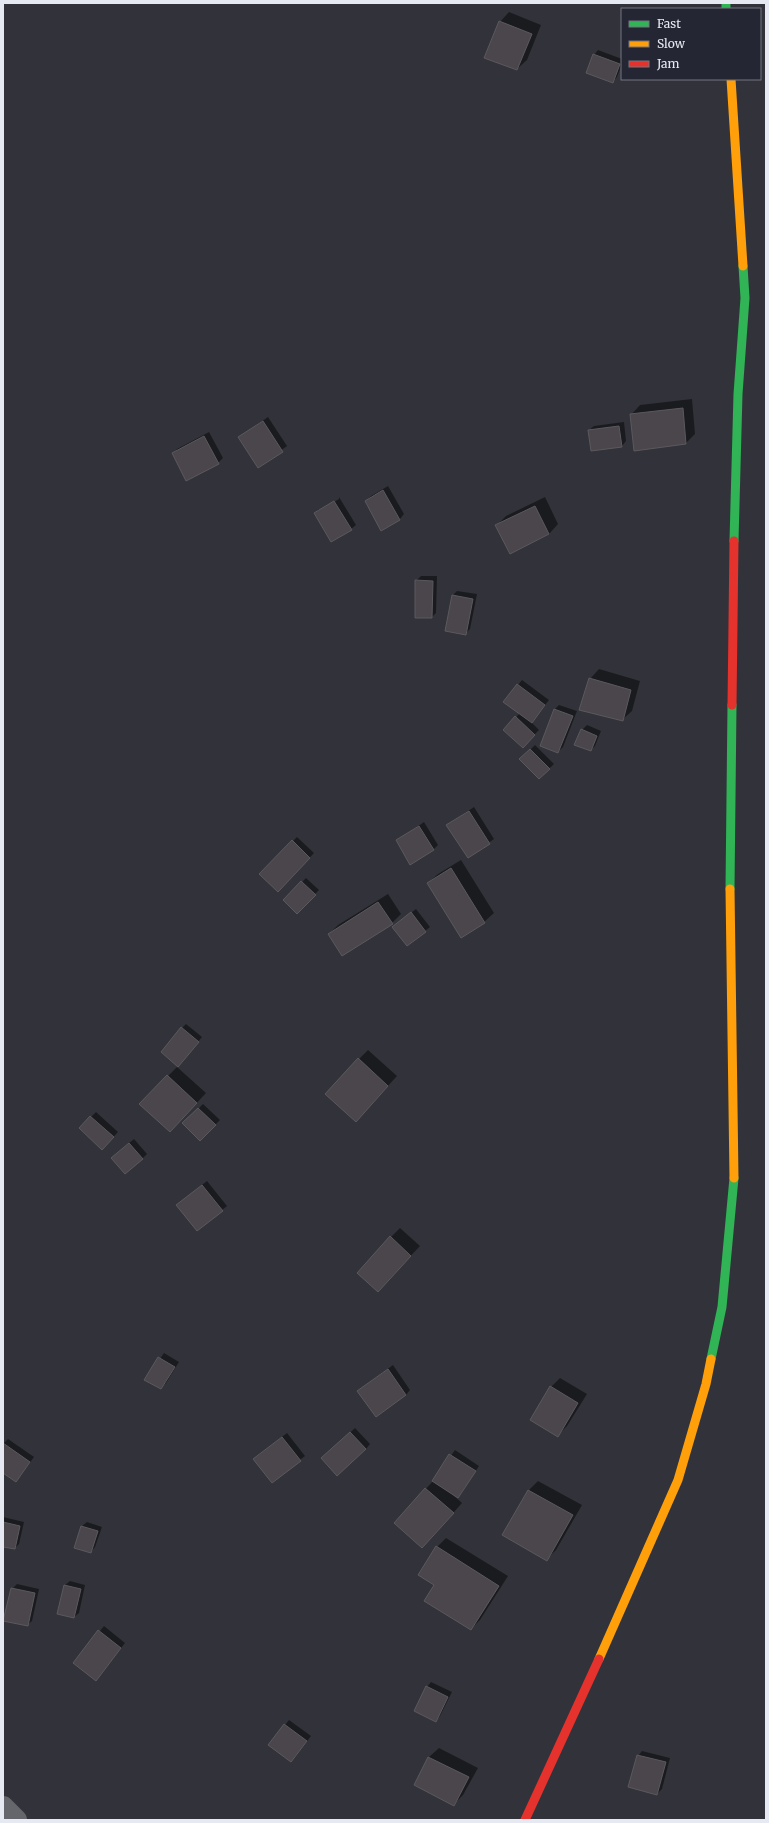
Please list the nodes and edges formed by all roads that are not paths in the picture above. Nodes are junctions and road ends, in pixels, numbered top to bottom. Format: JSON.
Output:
{"nodes":[{"id":1,"x":731,"y":80,"type":"edge"},
{"id":2,"x":3,"y":1807,"type":"edge"},
{"id":3,"x":16,"y":1820,"type":"edge"},
{"id":4,"x":525,"y":1820,"type":"edge"}],
"edges":[{"from":1,"to":4,"type":"street"},
{"from":2,"to":3,"type":"street"}]}
